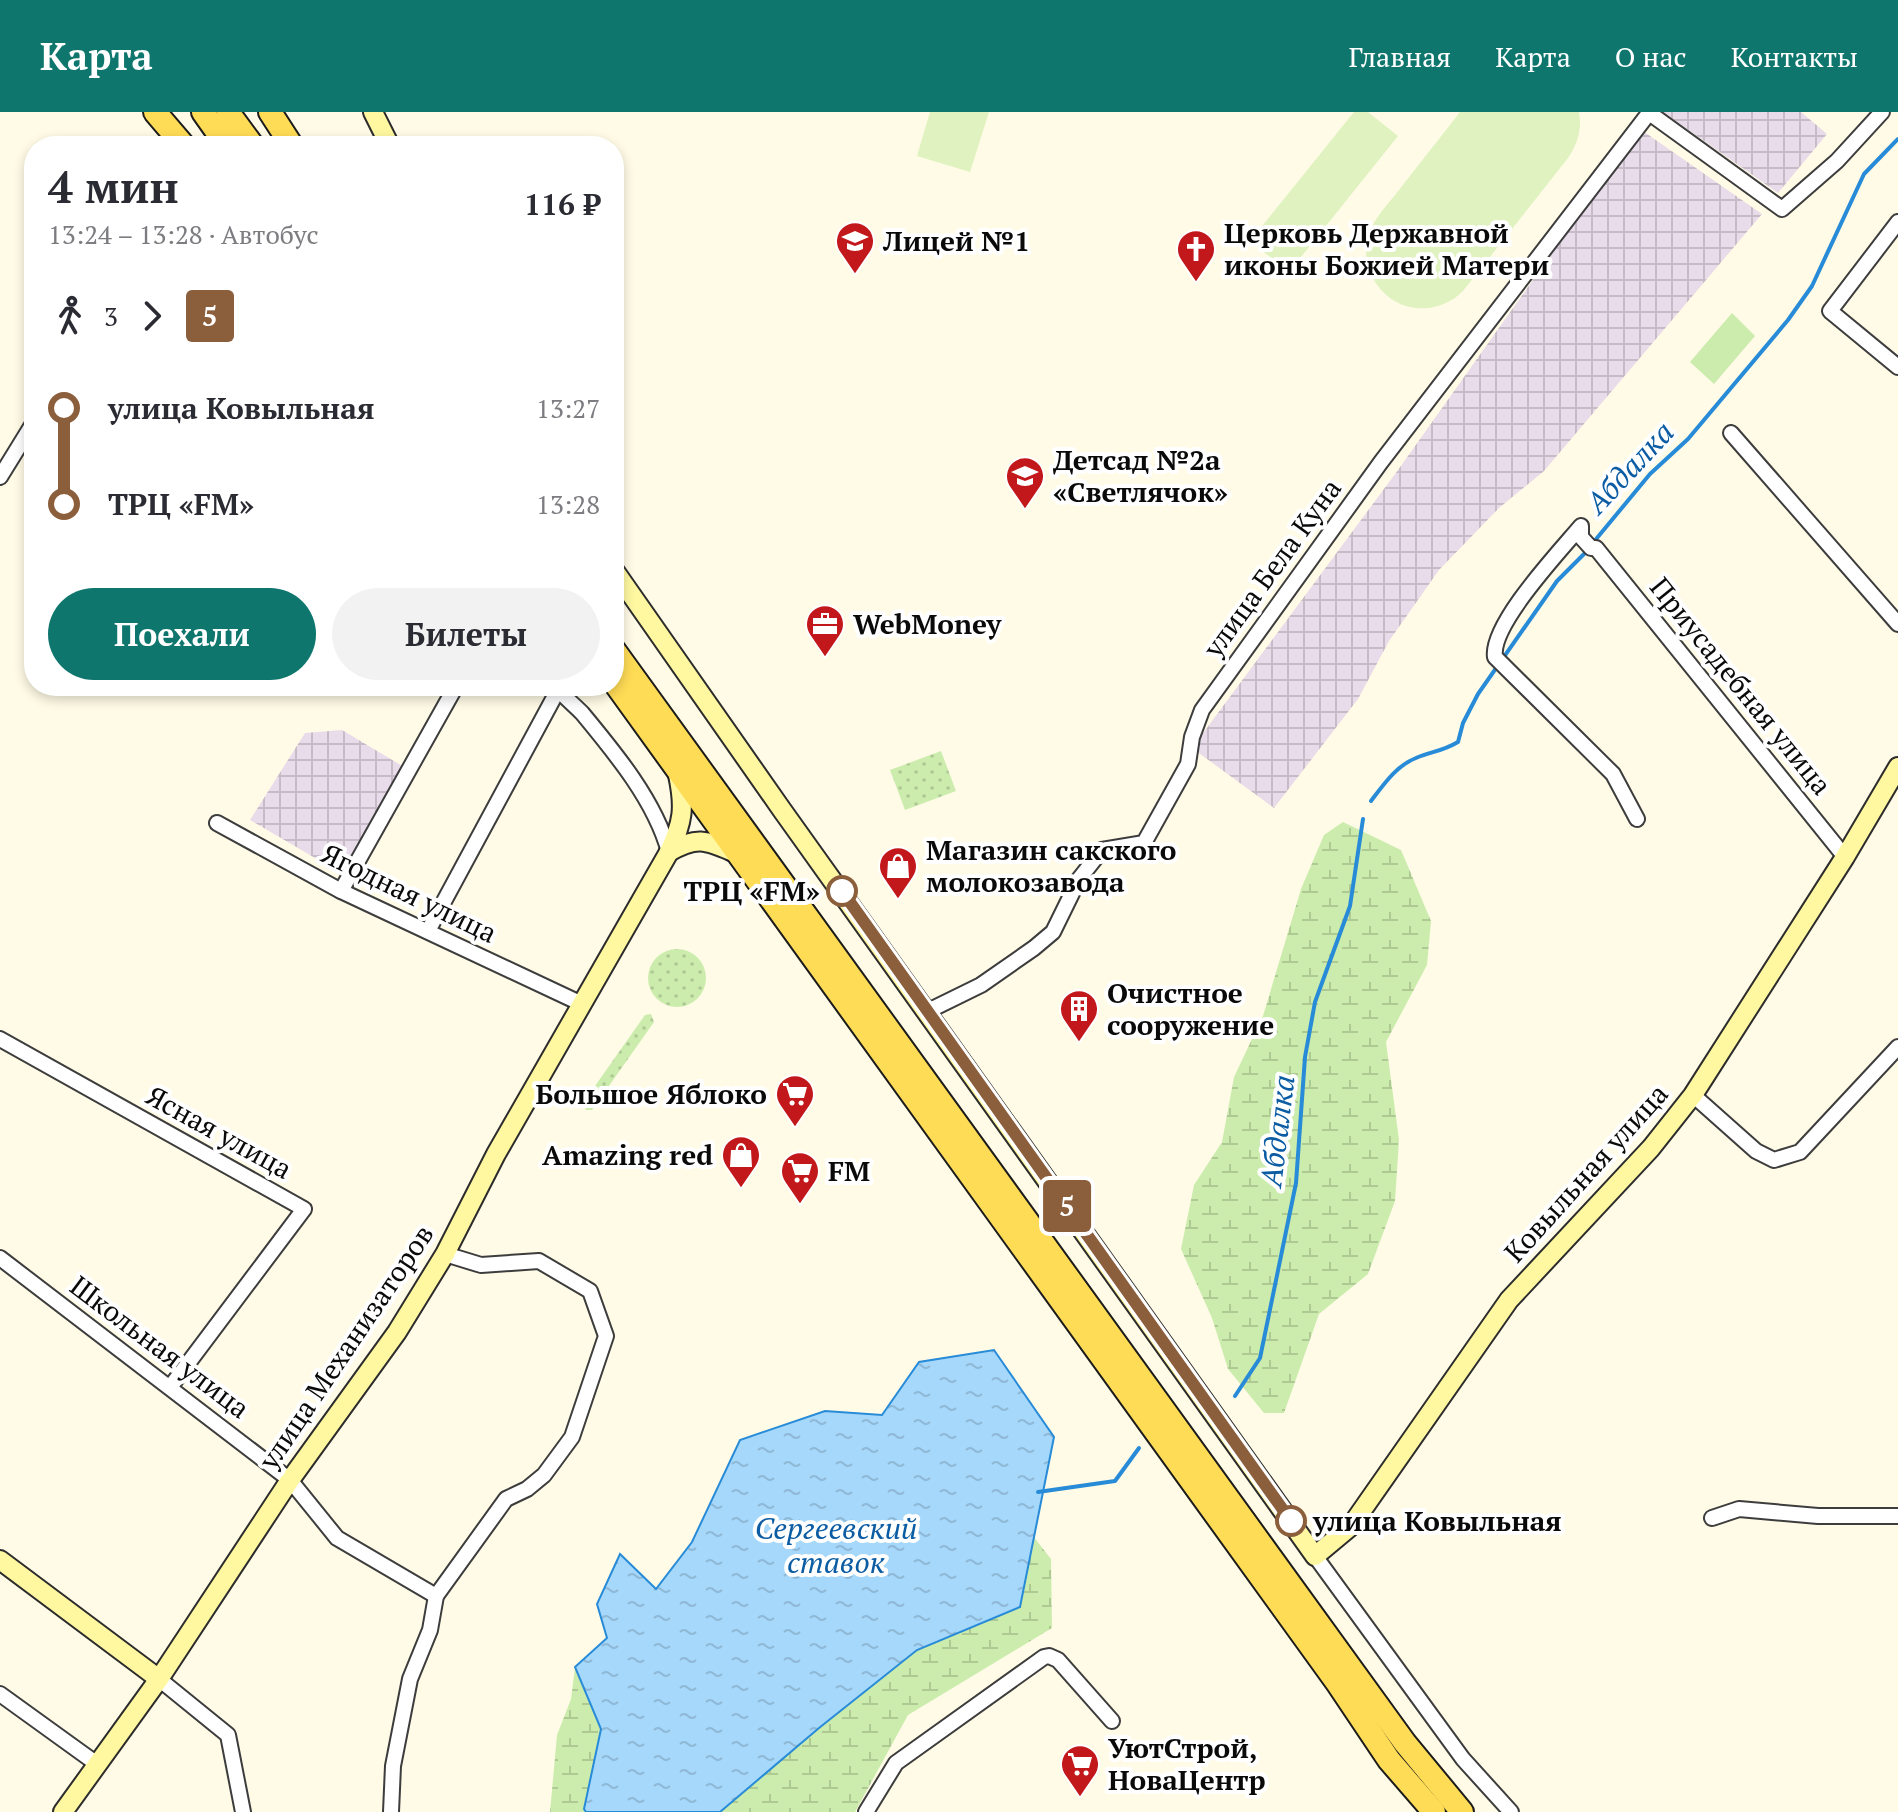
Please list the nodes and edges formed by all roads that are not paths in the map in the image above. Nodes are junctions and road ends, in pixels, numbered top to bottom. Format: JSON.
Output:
{"nodes":[{"id":1,"x":155,"y":112,"type":"edge"},
{"id":2,"x":203,"y":112,"type":"edge"},
{"id":3,"x":228,"y":112,"type":"edge"},
{"id":4,"x":270,"y":112,"type":"edge"},
{"id":5,"x":373,"y":112,"type":"edge"},
{"id":6,"x":1648,"y":112,"type":"edge"},
{"id":7,"x":1882,"y":112,"type":"edge"},
{"id":8,"x":175,"y":136,"type":"edge"},
{"id":9,"x":220,"y":136,"type":"edge"},
{"id":10,"x":246,"y":136,"type":"edge"},
{"id":11,"x":286,"y":136,"type":"edge"},
{"id":12,"x":385,"y":136,"type":"edge"},
{"id":13,"x":1898,"y":222,"type":"edge"},
{"id":14,"x":1898,"y":367,"type":"edge"},
{"id":15,"x":1731,"y":433,"type":"dead end"},
{"id":16,"x":24,"y":438,"type":"edge"},
{"id":17,"x":0,"y":477,"type":"edge"},
{"id":18,"x":624,"y":584,"type":"edge"},
{"id":19,"x":1898,"y":624,"type":"edge"},
{"id":20,"x":624,"y":664,"type":"edge"},
{"id":21,"x":450,"y":696,"type":"edge"},
{"id":22,"x":552,"y":696,"type":"edge"},
{"id":23,"x":564,"y":696,"type":"edge"},
{"id":24,"x":624,"y":696,"type":"edge"},
{"id":25,"x":676,"y":766,"type":"junction"},
{"id":26,"x":1898,"y":767,"type":"edge"},
{"id":27,"x":1637,"y":819,"type":"dead end"},
{"id":28,"x":217,"y":823,"type":"dead end"},
{"id":29,"x":669,"y":852,"type":"junction"},
{"id":30,"x":738,"y":854,"type":"junction"},
{"id":31,"x":1845,"y":857,"type":"junction"},
{"id":32,"x":341,"y":891,"type":"junction"},
{"id":33,"x":428,"y":931,"type":"junction"},
{"id":34,"x":582,"y":1004,"type":"junction"},
{"id":35,"x":928,"y":1011,"type":"junction"},
{"id":36,"x":0,"y":1039,"type":"edge"},
{"id":37,"x":1898,"y":1047,"type":"edge"},
{"id":38,"x":1693,"y":1095,"type":"junction"},
{"id":39,"x":445,"y":1254,"type":"junction"},
{"id":40,"x":1,"y":1259,"type":"edge"},
{"id":41,"x":171,"y":1386,"type":"junction"},
{"id":42,"x":290,"y":1480,"type":"junction"},
{"id":43,"x":1898,"y":1516,"type":"edge"},
{"id":44,"x":1712,"y":1518,"type":"dead end"},
{"id":45,"x":1315,"y":1556,"type":"junction"},
{"id":46,"x":0,"y":1560,"type":"edge"},
{"id":47,"x":436,"y":1596,"type":"junction"},
{"id":48,"x":159,"y":1679,"type":"junction"},
{"id":49,"x":0,"y":1694,"type":"edge"},
{"id":50,"x":1112,"y":1721,"type":"dead end"},
{"id":51,"x":97,"y":1764,"type":"junction"},
{"id":52,"x":63,"y":1812,"type":"edge"},
{"id":53,"x":243,"y":1812,"type":"edge"},
{"id":54,"x":391,"y":1812,"type":"edge"},
{"id":55,"x":866,"y":1812,"type":"edge"},
{"id":56,"x":1434,"y":1812,"type":"edge"},
{"id":57,"x":1462,"y":1812,"type":"edge"},
{"id":58,"x":1511,"y":1812,"type":"edge"}],
"edges":[{"from":1,"to":8,"type":"main road"},
{"from":2,"to":9,"type":"main road"},
{"from":3,"to":10,"type":"main road"},
{"from":4,"to":11,"type":"main road"},
{"from":5,"to":12,"type":"street"},
{"from":6,"to":7,"type":"street","name":"улица Бела Куна"},
{"from":6,"to":35,"type":"street","name":"улица Бела Куна"},
{"from":13,"to":14,"type":"street"},
{"from":15,"to":19,"type":"street"},
{"from":16,"to":17,"type":"street"},
{"from":18,"to":35,"type":"street"},
{"from":20,"to":57,"type":"main road"},
{"from":21,"to":32,"type":"street"},
{"from":22,"to":33,"type":"street"},
{"from":23,"to":29,"type":"street"},
{"from":24,"to":25,"type":"main road"},
{"from":25,"to":29,"type":"street","name":"улица Механизаторов"},
{"from":25,"to":30,"type":"main road"},
{"from":26,"to":31,"type":"street","name":"Ковыльная улица"},
{"from":27,"to":31,"type":"street","name":"Приусадебная улица"},
{"from":28,"to":32,"type":"street","name":"Ягодная улица"},
{"from":29,"to":30,"type":"street"},
{"from":29,"to":34,"type":"street","name":"улица Механизаторов"},
{"from":30,"to":56,"type":"main road"},
{"from":31,"to":38,"type":"street","name":"Ковыльная улица"},
{"from":32,"to":33,"type":"street","name":"Ягодная улица"},
{"from":33,"to":34,"type":"street","name":"Ягодная улица"},
{"from":34,"to":39,"type":"street","name":"улица Механизаторов"},
{"from":35,"to":45,"type":"street"},
{"from":36,"to":41,"type":"street","name":"Ясная улица"},
{"from":37,"to":38,"type":"street"},
{"from":38,"to":45,"type":"street","name":"Ковыльная улица"},
{"from":39,"to":42,"type":"street","name":"улица Механизаторов"},
{"from":39,"to":47,"type":"street"},
{"from":40,"to":41,"type":"street","name":"Школьная улица"},
{"from":41,"to":42,"type":"street","name":"Школьная улица"},
{"from":42,"to":47,"type":"street","name":"Школьная улица"},
{"from":42,"to":48,"type":"street","name":"улица Механизаторов"},
{"from":43,"to":44,"type":"street"},
{"from":45,"to":58,"type":"street"},
{"from":46,"to":48,"type":"street"},
{"from":47,"to":54,"type":"street"},
{"from":48,"to":51,"type":"street","name":"улица Механизаторов"},
{"from":48,"to":53,"type":"street"},
{"from":49,"to":51,"type":"street"},
{"from":50,"to":55,"type":"street"},
{"from":51,"to":52,"type":"street","name":"улица Механизаторов"}]}
